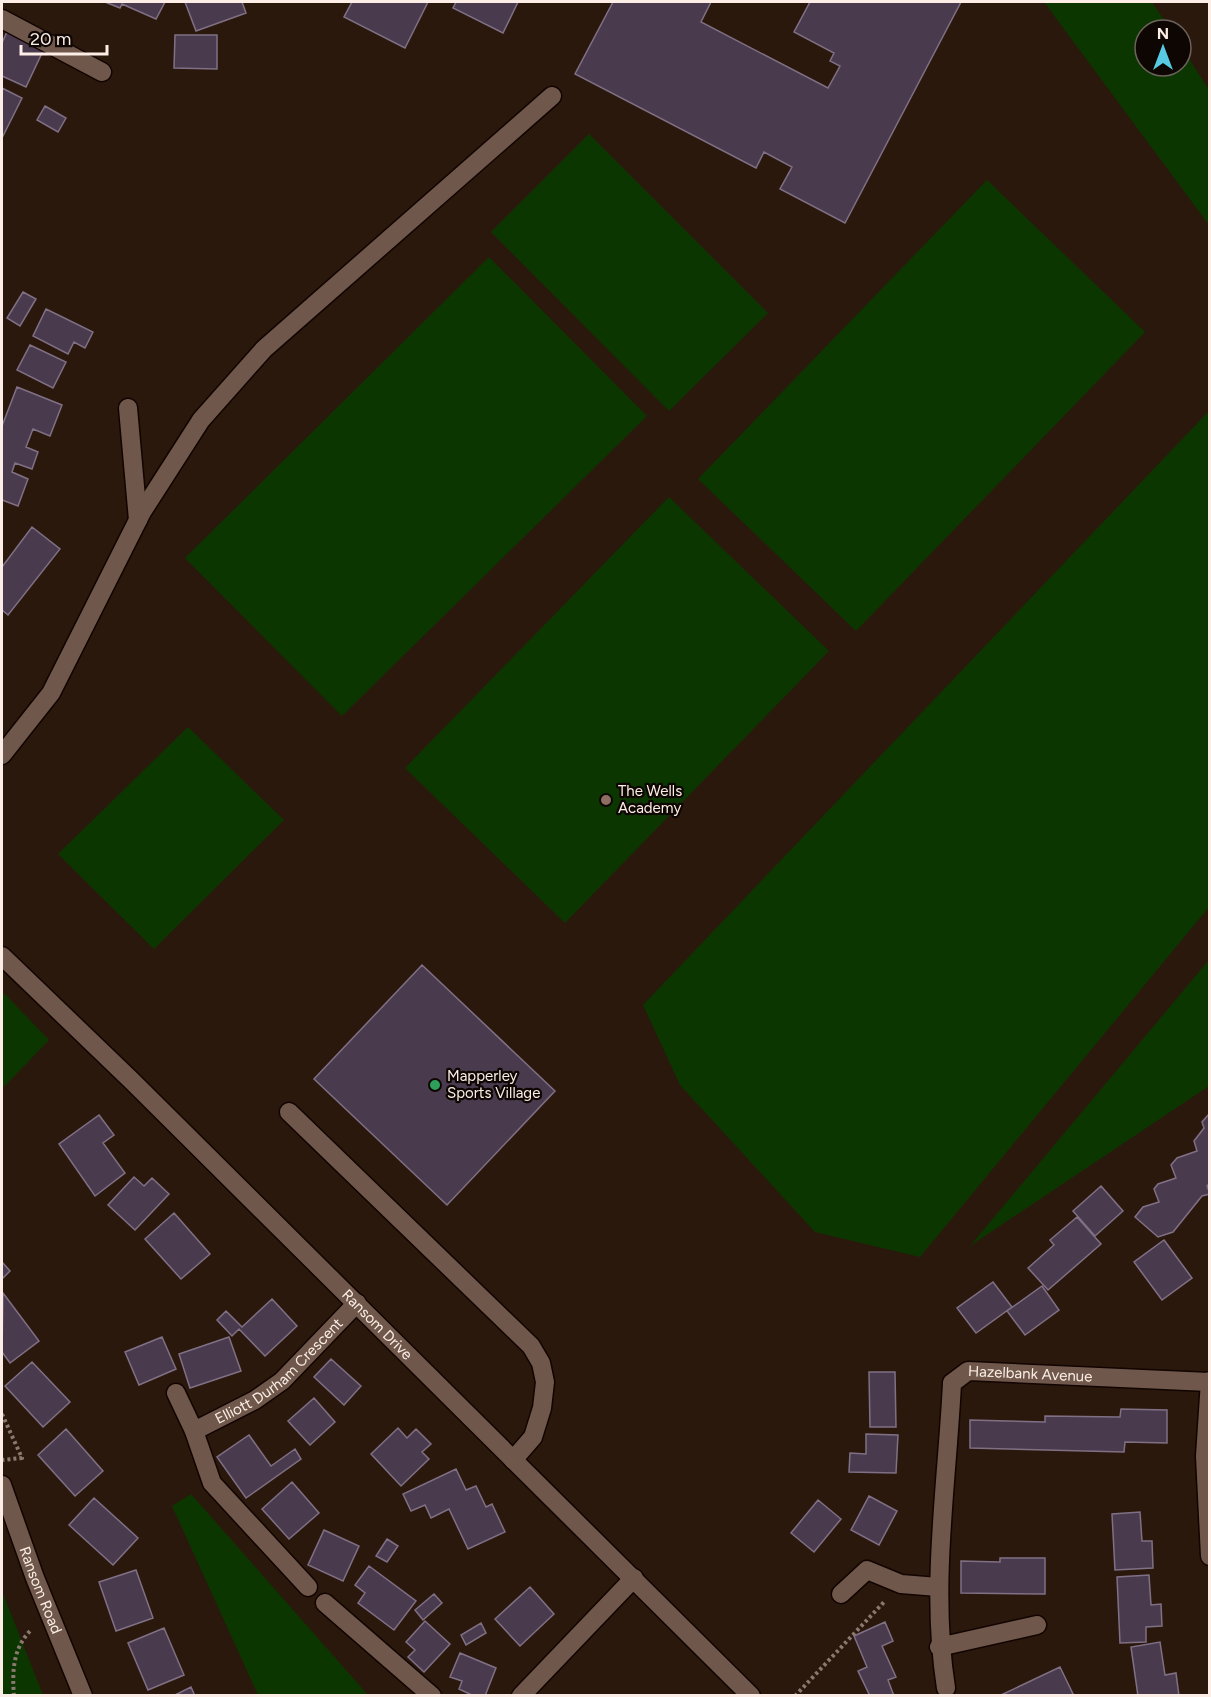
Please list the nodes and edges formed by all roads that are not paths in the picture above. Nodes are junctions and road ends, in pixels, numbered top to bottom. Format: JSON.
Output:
{"nodes":[{"id":1,"x":2,"y":19,"type":"edge"},
{"id":2,"x":102,"y":72,"type":"dead end"},
{"id":3,"x":552,"y":96,"type":"dead end"},
{"id":4,"x":128,"y":408,"type":"dead end"},
{"id":5,"x":138,"y":520,"type":"junction"},
{"id":6,"x":2,"y":755,"type":"edge"},
{"id":7,"x":2,"y":956,"type":"edge"},
{"id":8,"x":289,"y":1112,"type":"dead end"},
{"id":9,"x":357,"y":1303,"type":"junction"},
{"id":10,"x":1209,"y":1382,"type":"edge"},
{"id":11,"x":176,"y":1393,"type":"dead end"},
{"id":12,"x":194,"y":1431,"type":"junction"},
{"id":13,"x":1208,"y":1433,"type":"edge"},
{"id":14,"x":513,"y":1460,"type":"junction"},
{"id":15,"x":2,"y":1485,"type":"edge"},
{"id":16,"x":1209,"y":1556,"type":"edge"},
{"id":17,"x":634,"y":1578,"type":"junction"},
{"id":18,"x":308,"y":1587,"type":"dead end"},
{"id":19,"x":938,"y":1587,"type":"junction"},
{"id":20,"x":841,"y":1594,"type":"dead end"},
{"id":21,"x":325,"y":1603,"type":"dead end"},
{"id":22,"x":1037,"y":1625,"type":"dead end"},
{"id":23,"x":939,"y":1647,"type":"junction"},
{"id":24,"x":946,"y":1688,"type":"dead end"},
{"id":25,"x":83,"y":1695,"type":"edge"},
{"id":26,"x":432,"y":1695,"type":"edge"},
{"id":27,"x":521,"y":1695,"type":"edge"},
{"id":28,"x":751,"y":1695,"type":"edge"}],
"edges":[{"from":1,"to":2,"type":"street"},
{"from":3,"to":5,"type":"street"},
{"from":4,"to":5,"type":"street"},
{"from":5,"to":6,"type":"street"},
{"from":7,"to":9,"type":"street","name":"Ransom Drive"},
{"from":8,"to":14,"type":"street"},
{"from":9,"to":12,"type":"street","name":"Elliott Durham Crescent"},
{"from":9,"to":14,"type":"street","name":"Ransom Drive"},
{"from":10,"to":13,"type":"street"},
{"from":10,"to":19,"type":"street","name":"Hazelbank Avenue"},
{"from":11,"to":12,"type":"street"},
{"from":12,"to":18,"type":"street"},
{"from":13,"to":16,"type":"street"},
{"from":14,"to":17,"type":"street","name":"Ransom Drive"},
{"from":15,"to":25,"type":"street","name":"Ransom Road"},
{"from":17,"to":27,"type":"street"},
{"from":17,"to":28,"type":"street","name":"Ransom Drive"},
{"from":19,"to":20,"type":"street"},
{"from":19,"to":23,"type":"street","name":"Hazelbank Avenue"},
{"from":21,"to":26,"type":"street"},
{"from":22,"to":23,"type":"street"},
{"from":23,"to":24,"type":"street","name":"Hazelbank Avenue"}]}
